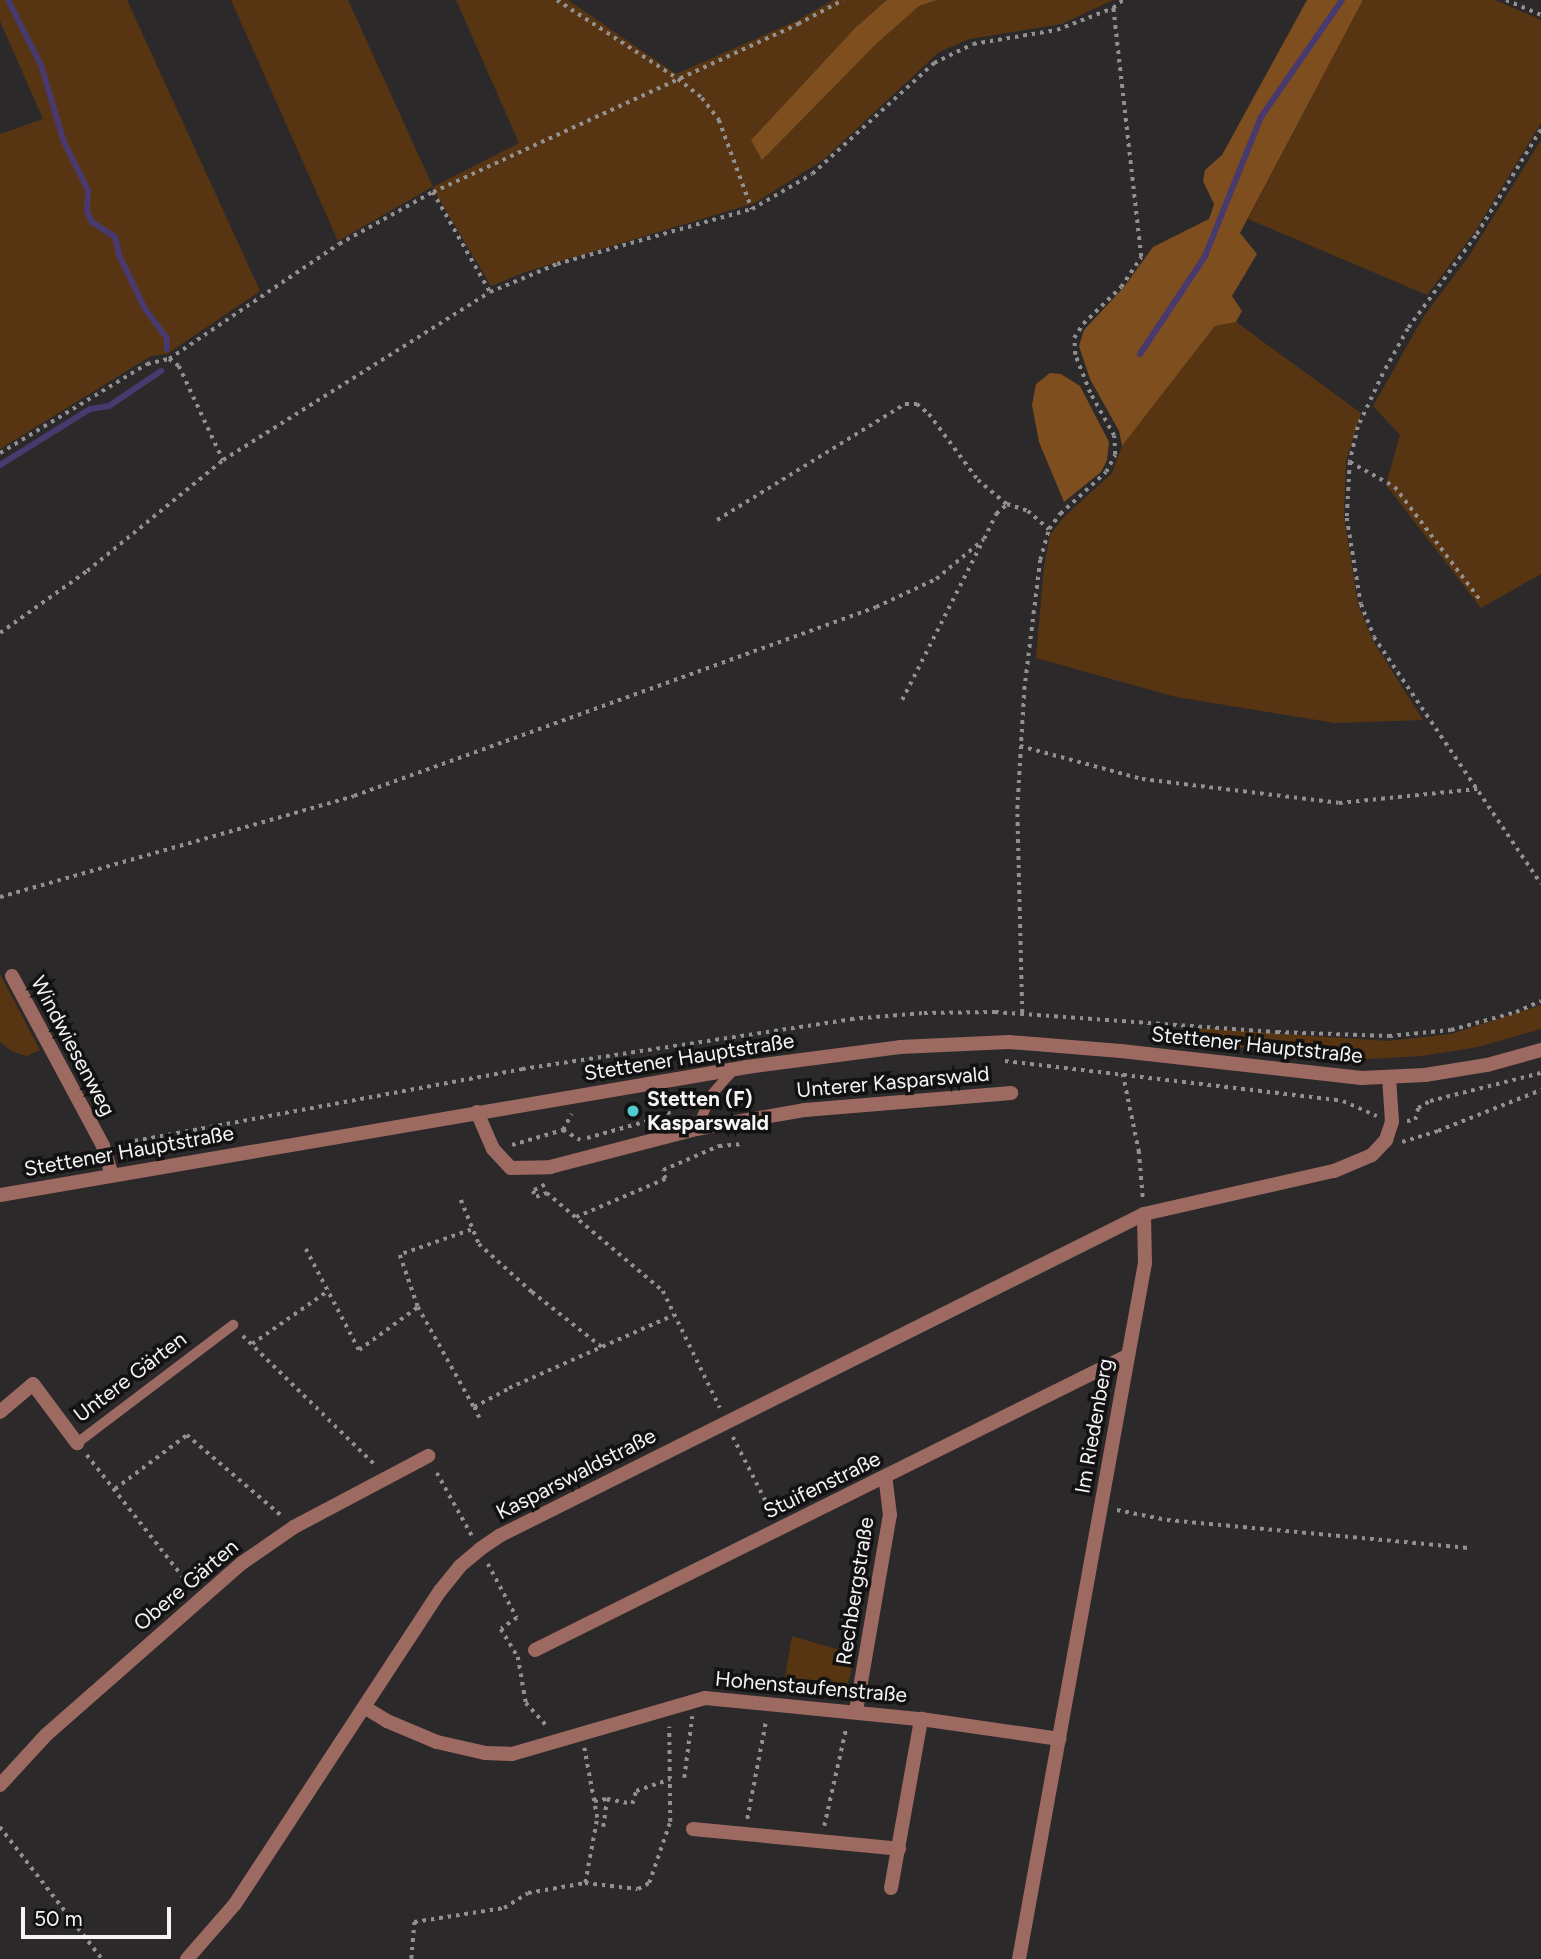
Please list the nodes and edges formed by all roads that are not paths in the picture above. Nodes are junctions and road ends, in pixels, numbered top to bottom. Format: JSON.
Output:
{"nodes":[{"id":1,"x":12,"y":976,"type":"dead end"},
{"id":2,"x":1541,"y":1049,"type":"edge"},
{"id":3,"x":734,"y":1070,"type":"junction"},
{"id":4,"x":1390,"y":1077,"type":"junction"},
{"id":5,"x":1011,"y":1093,"type":"dead end"},
{"id":6,"x":477,"y":1112,"type":"junction"},
{"id":7,"x":696,"y":1129,"type":"junction"},
{"id":8,"x":112,"y":1175,"type":"junction"},
{"id":9,"x":0,"y":1195,"type":"edge"},
{"id":10,"x":1144,"y":1214,"type":"junction"},
{"id":11,"x":233,"y":1325,"type":"road end"},
{"id":12,"x":1127,"y":1356,"type":"junction"},
{"id":13,"x":0,"y":1412,"type":"edge"},
{"id":14,"x":77,"y":1443,"type":"joint"},
{"id":15,"x":428,"y":1456,"type":"dead end"},
{"id":16,"x":885,"y":1477,"type":"junction"},
{"id":17,"x":535,"y":1650,"type":"dead end"},
{"id":18,"x":364,"y":1707,"type":"junction"},
{"id":19,"x":853,"y":1711,"type":"junction"},
{"id":20,"x":921,"y":1719,"type":"junction"},
{"id":21,"x":1060,"y":1739,"type":"junction"},
{"id":22,"x":0,"y":1784,"type":"edge"},
{"id":23,"x":693,"y":1829,"type":"dead end"},
{"id":24,"x":899,"y":1849,"type":"junction"},
{"id":25,"x":891,"y":1888,"type":"dead end"},
{"id":26,"x":188,"y":1959,"type":"edge"},
{"id":27,"x":1019,"y":1959,"type":"edge"}],
"edges":[{"from":1,"to":8,"type":"street","name":"Windwiesenweg"},
{"from":2,"to":4,"type":"street","name":"Stettener Hauptstraße"},
{"from":3,"to":4,"type":"street","name":"Stettener Hauptstraße"},
{"from":3,"to":6,"type":"street","name":"Stettener Hauptstraße"},
{"from":3,"to":7,"type":"lane"},
{"from":4,"to":10,"type":"street"},
{"from":5,"to":7,"type":"street","name":"Unterer Kasparswald"},
{"from":6,"to":7,"type":"street","name":"Unterer Kasparswald"},
{"from":6,"to":8,"type":"street","name":"Stettener Hauptstraße"},
{"from":8,"to":9,"type":"street","name":"Stettener Hauptstraße"},
{"from":10,"to":12,"type":"street","name":"Im Riedenberg"},
{"from":10,"to":18,"type":"street","name":"Kasparswaldstraße"},
{"from":11,"to":14,"type":"lane","name":"Untere Gärten"},
{"from":12,"to":16,"type":"street","name":"Stuifenstraße"},
{"from":12,"to":21,"type":"street","name":"Im Riedenberg"},
{"from":13,"to":14,"type":"street","name":"Untere Gärten"},
{"from":15,"to":22,"type":"street","name":"Obere Gärten"},
{"from":16,"to":17,"type":"street","name":"Stuifenstraße"},
{"from":16,"to":19,"type":"street","name":"Rechbergstraße"},
{"from":18,"to":19,"type":"street","name":"Hohenstaufenstraße"},
{"from":18,"to":26,"type":"street","name":"Kasparswaldstraße"},
{"from":19,"to":20,"type":"street","name":"Hohenstaufenstraße"},
{"from":20,"to":21,"type":"street","name":"Hohenstaufenstraße"},
{"from":20,"to":24,"type":"street"},
{"from":21,"to":27,"type":"street","name":"Im Riedenberg"},
{"from":23,"to":24,"type":"street"},
{"from":24,"to":25,"type":"street"}]}
